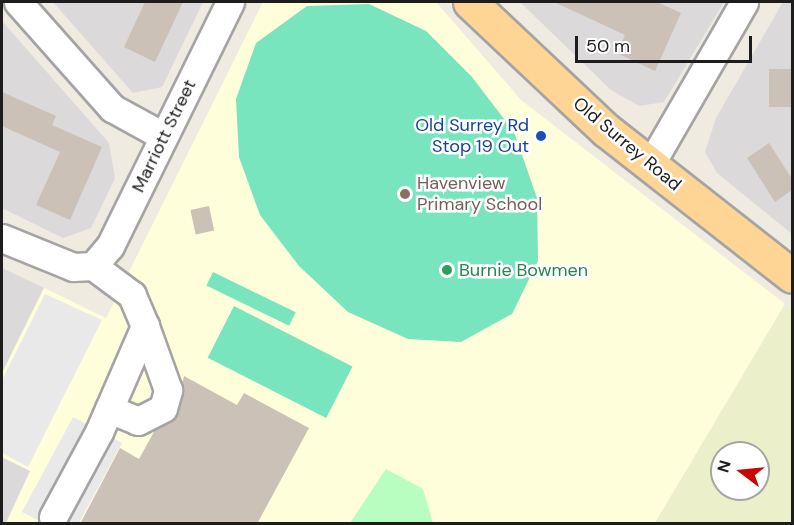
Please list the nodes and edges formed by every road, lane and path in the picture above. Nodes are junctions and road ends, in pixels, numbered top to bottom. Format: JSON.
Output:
{"nodes":[{"id":1,"x":18,"y":2,"type":"edge"},
{"id":2,"x":230,"y":2,"type":"edge"},
{"id":3,"x":470,"y":2,"type":"edge"},
{"id":4,"x":744,"y":2,"type":"edge"},
{"id":5,"x":163,"y":136,"type":"junction"},
{"id":6,"x":650,"y":165,"type":"junction"},
{"id":7,"x":2,"y":238,"type":"edge"},
{"id":8,"x":93,"y":266,"type":"junction"},
{"id":9,"x":792,"y":276,"type":"edge"},
{"id":10,"x":145,"y":326,"type":"junction"},
{"id":11,"x":109,"y":410,"type":"junction"},
{"id":12,"x":53,"y":518,"type":"dead end"}],
"edges":[{"from":1,"to":5,"type":"street"},
{"from":2,"to":5,"type":"street","name":"Marriott Street"},
{"from":3,"to":6,"type":"main road","name":"Old Surrey Road"},
{"from":4,"to":6,"type":"street"},
{"from":5,"to":8,"type":"street","name":"Marriott Street"},
{"from":6,"to":9,"type":"main road","name":"Old Surrey Road"},
{"from":7,"to":8,"type":"street"},
{"from":8,"to":10,"type":"street"},
{"from":10,"to":11,"type":"street"},
{"from":10,"to":11,"type":"street"},
{"from":11,"to":12,"type":"street"}]}
